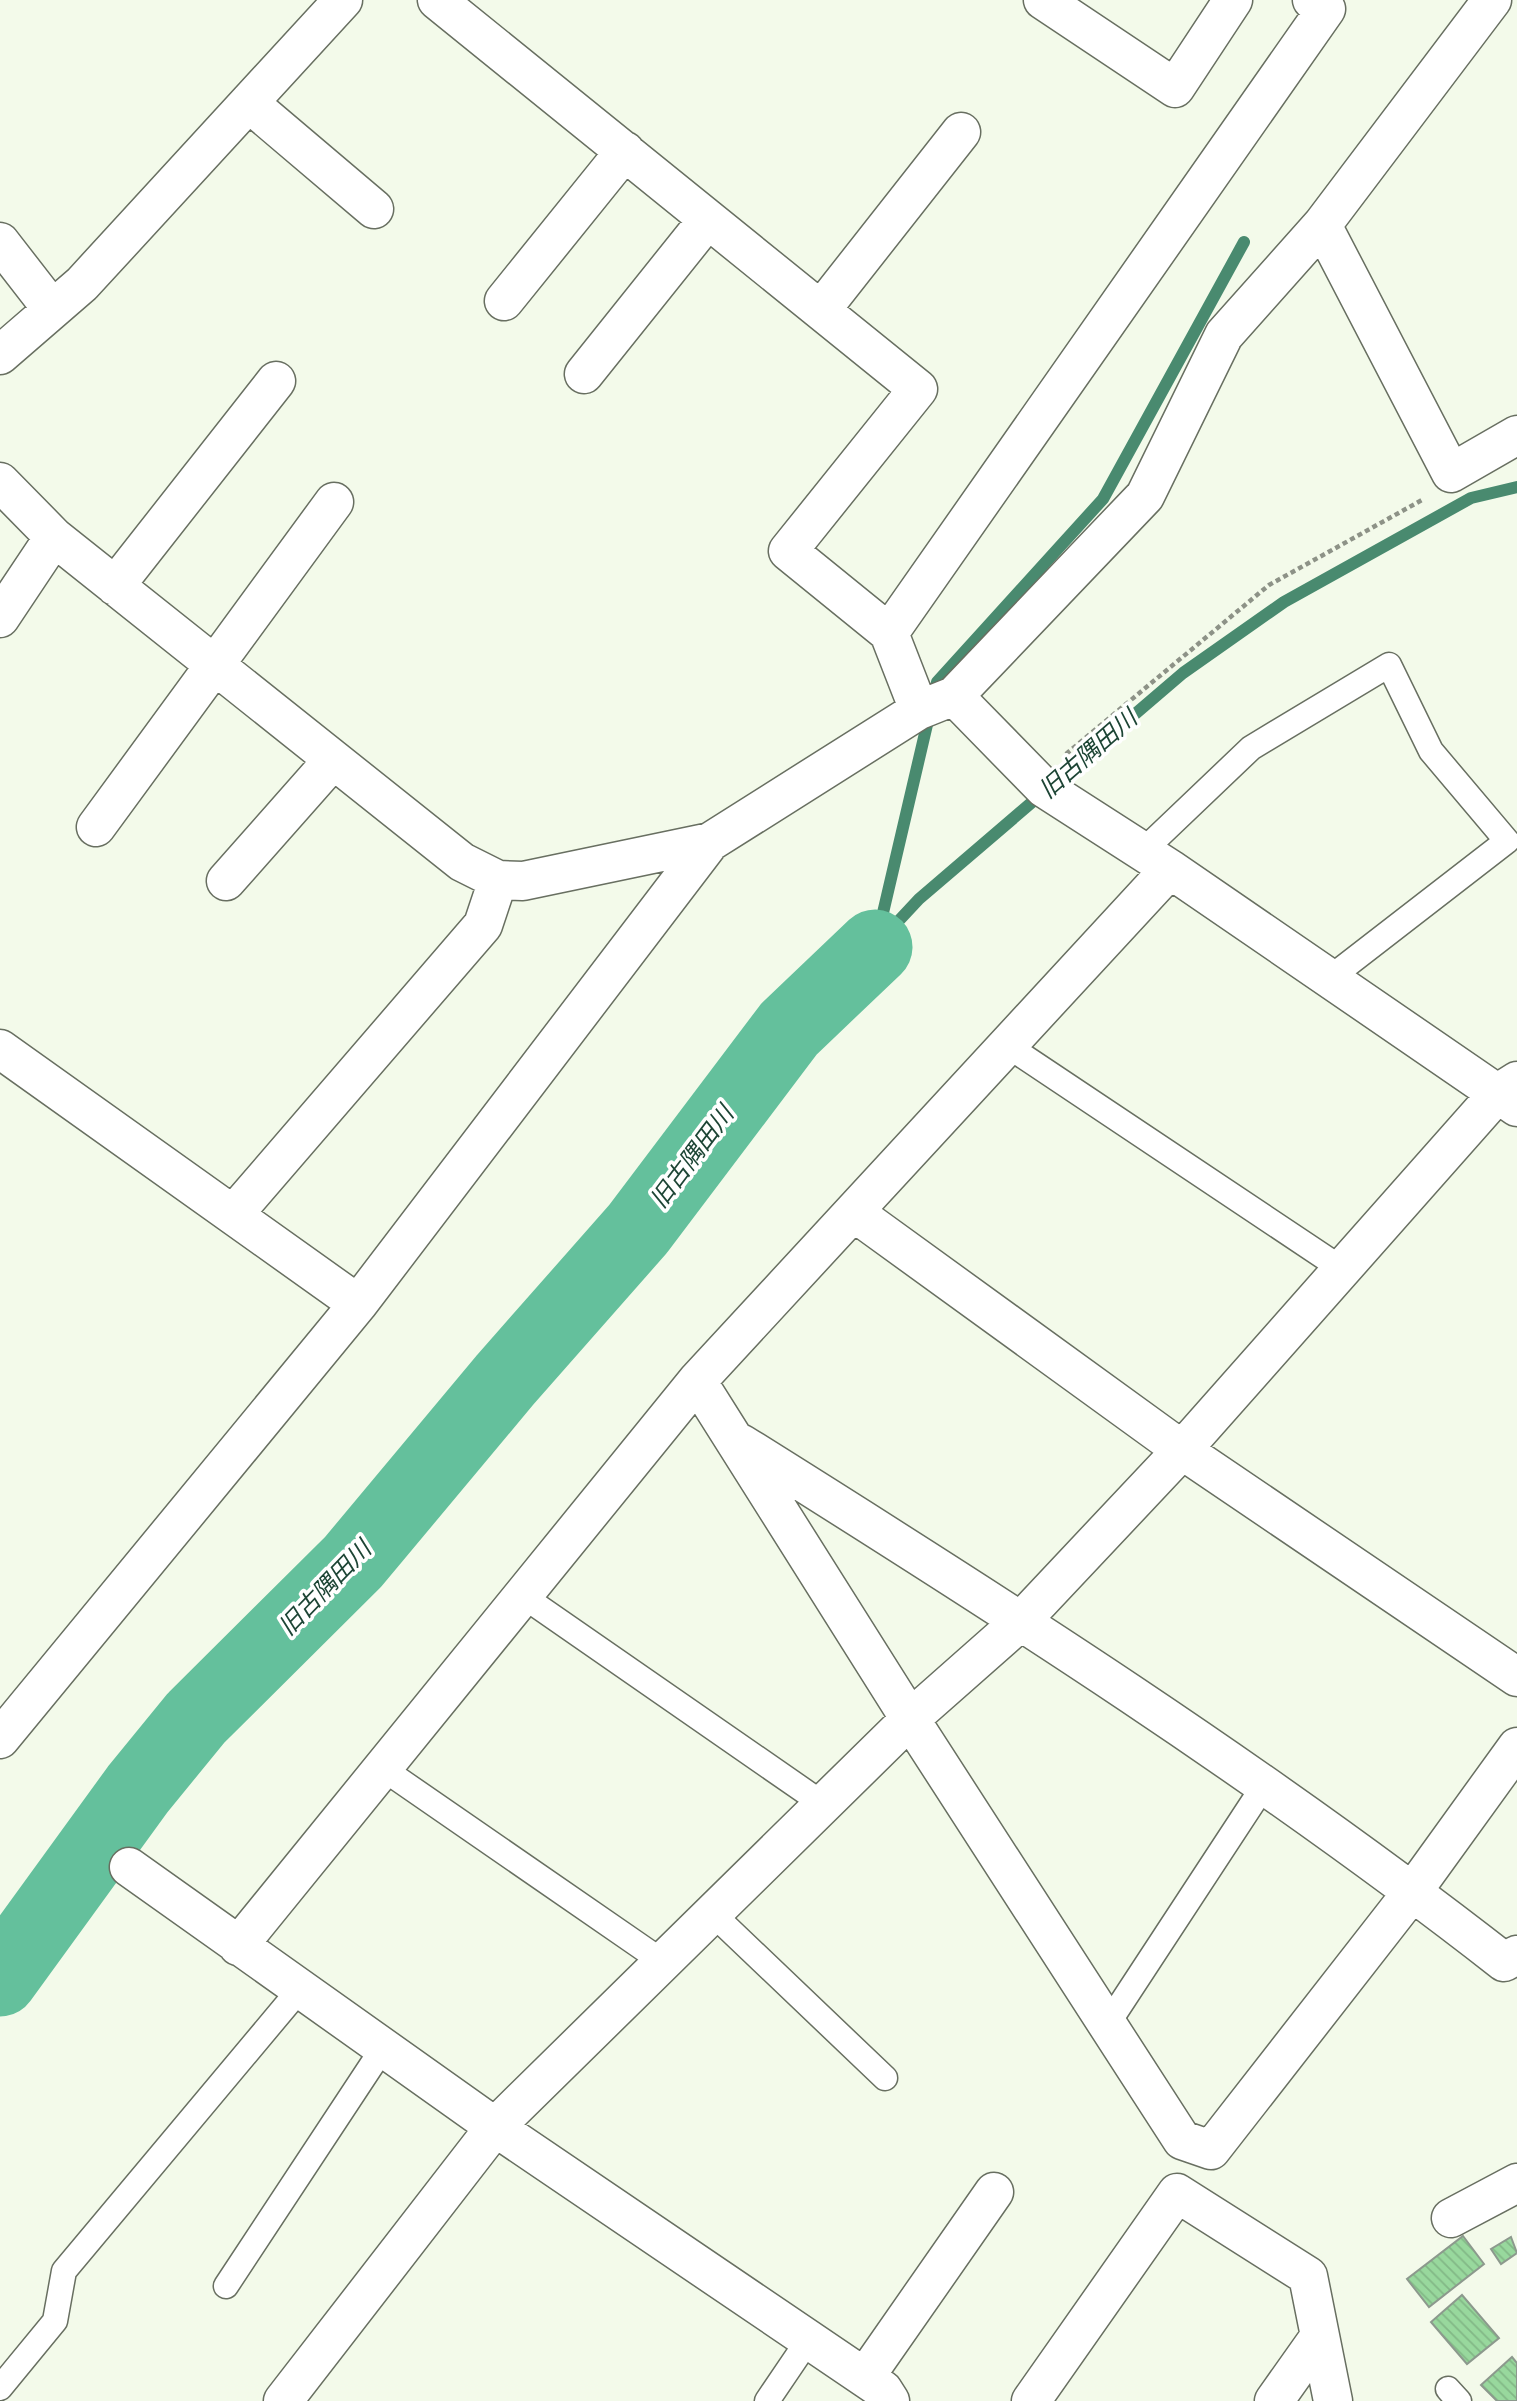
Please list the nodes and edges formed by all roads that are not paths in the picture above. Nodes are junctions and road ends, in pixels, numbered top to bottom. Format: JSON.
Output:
{"nodes":[{"id":1,"x":343,"y":0,"type":"edge"},
{"id":2,"x":437,"y":0,"type":"edge"},
{"id":3,"x":1043,"y":0,"type":"edge"},
{"id":4,"x":1233,"y":0,"type":"edge"},
{"id":5,"x":1312,"y":0,"type":"edge"},
{"id":6,"x":1492,"y":0,"type":"edge"},
{"id":7,"x":248,"y":103,"type":"junction"},
{"id":8,"x":961,"y":132,"type":"dead end"},
{"id":9,"x":625,"y":151,"type":"junction"},
{"id":10,"x":374,"y":209,"type":"dead end"},
{"id":11,"x":708,"y":219,"type":"junction"},
{"id":12,"x":1322,"y":225,"type":"junction"},
{"id":13,"x":0,"y":242,"type":"edge"},
{"id":14,"x":504,"y":301,"type":"dead end"},
{"id":15,"x":52,"y":309,"type":"junction"},
{"id":16,"x":821,"y":310,"type":"junction"},
{"id":17,"x":0,"y":355,"type":"edge"},
{"id":18,"x":584,"y":374,"type":"dead end"},
{"id":19,"x":276,"y":381,"type":"dead end"},
{"id":20,"x":1517,"y":435,"type":"edge"},
{"id":21,"x":0,"y":482,"type":"edge"},
{"id":22,"x":334,"y":502,"type":"dead end"},
{"id":23,"x":54,"y":537,"type":"junction"},
{"id":24,"x":115,"y":586,"type":"junction"},
{"id":25,"x":0,"y":618,"type":"edge"},
{"id":26,"x":889,"y":633,"type":"junction"},
{"id":27,"x":215,"y":665,"type":"junction"},
{"id":28,"x":954,"y":696,"type":"junction"},
{"id":29,"x":919,"y":710,"type":"junction"},
{"id":30,"x":333,"y":760,"type":"junction"},
{"id":31,"x":96,"y":827,"type":"dead end"},
{"id":32,"x":710,"y":842,"type":"junction"},
{"id":33,"x":1157,"y":860,"type":"junction"},
{"id":34,"x":498,"y":880,"type":"junction"},
{"id":35,"x":226,"y":881,"type":"dead end"},
{"id":36,"x":1329,"y":978,"type":"junction"},
{"id":37,"x":1008,"y":1046,"type":"junction"},
{"id":38,"x":0,"y":1049,"type":"edge"},
{"id":39,"x":1511,"y":1094,"type":"edge"},
{"id":40,"x":855,"y":1213,"type":"junction"},
{"id":41,"x":233,"y":1214,"type":"junction"},
{"id":42,"x":1342,"y":1269,"type":"junction"},
{"id":43,"x":358,"y":1304,"type":"junction"},
{"id":44,"x":698,"y":1381,"type":"junction"},
{"id":45,"x":733,"y":1438,"type":"junction"},
{"id":46,"x":1182,"y":1450,"type":"junction"},
{"id":47,"x":523,"y":1596,"type":"junction"},
{"id":48,"x":1022,"y":1620,"type":"junction"},
{"id":49,"x":1517,"y":1677,"type":"edge"},
{"id":50,"x":910,"y":1719,"type":"junction"},
{"id":51,"x":0,"y":1739,"type":"edge"},
{"id":52,"x":1517,"y":1747,"type":"edge"},
{"id":53,"x":382,"y":1768,"type":"junction"},
{"id":54,"x":1263,"y":1787,"type":"junction"},
{"id":55,"x":823,"y":1804,"type":"junction"},
{"id":56,"x":129,"y":1867,"type":"dead end"},
{"id":57,"x":1413,"y":1891,"type":"junction"},
{"id":58,"x":712,"y":1913,"type":"junction"},
{"id":59,"x":238,"y":1946,"type":"junction"},
{"id":60,"x":1517,"y":1955,"type":"edge"},
{"id":61,"x":663,"y":1962,"type":"junction"},
{"id":62,"x":300,"y":1989,"type":"junction"},
{"id":63,"x":1107,"y":2025,"type":"junction"},
{"id":64,"x":383,"y":2048,"type":"junction"},
{"id":65,"x":885,"y":2078,"type":"dead end"},
{"id":66,"x":495,"y":2127,"type":"junction"},
{"id":67,"x":1517,"y":2183,"type":"edge"},
{"id":68,"x":994,"y":2192,"type":"dead end"},
{"id":69,"x":1451,"y":2218,"type":"dead end"},
{"id":70,"x":226,"y":2286,"type":"dead end"},
{"id":71,"x":1320,"y":2336,"type":"junction"},
{"id":72,"x":809,"y":2339,"type":"junction"},
{"id":73,"x":0,"y":2388,"type":"edge"},
{"id":74,"x":877,"y":2389,"type":"edge"},
{"id":75,"x":283,"y":2401,"type":"edge"},
{"id":76,"x":767,"y":2401,"type":"edge"},
{"id":77,"x":1031,"y":2401,"type":"edge"},
{"id":78,"x":1274,"y":2401,"type":"edge"},
{"id":79,"x":1333,"y":2401,"type":"edge"}],
"edges":[{"from":1,"to":7,"type":"street"},
{"from":2,"to":9,"type":"street"},
{"from":3,"to":4,"type":"street"},
{"from":5,"to":26,"type":"street"},
{"from":6,"to":12,"type":"street"},
{"from":7,"to":10,"type":"street"},
{"from":7,"to":15,"type":"street"},
{"from":8,"to":16,"type":"street"},
{"from":9,"to":11,"type":"street"},
{"from":9,"to":14,"type":"street"},
{"from":11,"to":16,"type":"street"},
{"from":11,"to":18,"type":"street"},
{"from":12,"to":20,"type":"street"},
{"from":12,"to":28,"type":"street"},
{"from":13,"to":15,"type":"street"},
{"from":15,"to":17,"type":"street"},
{"from":16,"to":26,"type":"street"},
{"from":19,"to":24,"type":"street"},
{"from":21,"to":23,"type":"street"},
{"from":22,"to":27,"type":"street"},
{"from":23,"to":24,"type":"street"},
{"from":23,"to":25,"type":"street"},
{"from":24,"to":27,"type":"street"},
{"from":26,"to":29,"type":"street"},
{"from":27,"to":30,"type":"street"},
{"from":27,"to":31,"type":"street"},
{"from":28,"to":29,"type":"street"},
{"from":28,"to":33,"type":"street"},
{"from":29,"to":32,"type":"street"},
{"from":30,"to":34,"type":"street"},
{"from":30,"to":35,"type":"street"},
{"from":32,"to":34,"type":"street"},
{"from":32,"to":43,"type":"street"},
{"from":33,"to":36,"type":"street"},
{"from":33,"to":36,"type":"lane"},
{"from":33,"to":37,"type":"street"},
{"from":34,"to":41,"type":"street"},
{"from":36,"to":39,"type":"street"},
{"from":37,"to":40,"type":"street"},
{"from":37,"to":42,"type":"lane"},
{"from":38,"to":41,"type":"street"},
{"from":39,"to":42,"type":"street"},
{"from":40,"to":44,"type":"street"},
{"from":40,"to":46,"type":"street"},
{"from":41,"to":43,"type":"street"},
{"from":42,"to":46,"type":"street"},
{"from":43,"to":51,"type":"street"},
{"from":44,"to":45,"type":"street"},
{"from":44,"to":47,"type":"street"},
{"from":45,"to":48,"type":"street"},
{"from":45,"to":50,"type":"street"},
{"from":46,"to":48,"type":"street"},
{"from":46,"to":49,"type":"street"},
{"from":47,"to":53,"type":"street"},
{"from":47,"to":55,"type":"lane"},
{"from":48,"to":50,"type":"street"},
{"from":48,"to":54,"type":"street"},
{"from":50,"to":55,"type":"street"},
{"from":50,"to":63,"type":"street"},
{"from":52,"to":57,"type":"street"},
{"from":53,"to":59,"type":"street"},
{"from":53,"to":61,"type":"lane"},
{"from":54,"to":57,"type":"street"},
{"from":54,"to":63,"type":"lane"},
{"from":55,"to":58,"type":"street"},
{"from":56,"to":59,"type":"street"},
{"from":57,"to":60,"type":"street"},
{"from":57,"to":63,"type":"street"},
{"from":58,"to":61,"type":"street"},
{"from":58,"to":65,"type":"lane"},
{"from":59,"to":62,"type":"street"},
{"from":61,"to":66,"type":"street"},
{"from":62,"to":64,"type":"street"},
{"from":62,"to":73,"type":"lane"},
{"from":64,"to":66,"type":"street"},
{"from":64,"to":70,"type":"lane"},
{"from":66,"to":72,"type":"street"},
{"from":66,"to":75,"type":"street"},
{"from":67,"to":69,"type":"street"},
{"from":68,"to":74,"type":"street"},
{"from":71,"to":77,"type":"street"},
{"from":71,"to":78,"type":"street"},
{"from":71,"to":79,"type":"street"},
{"from":72,"to":74,"type":"street"},
{"from":72,"to":76,"type":"lane"}]}
